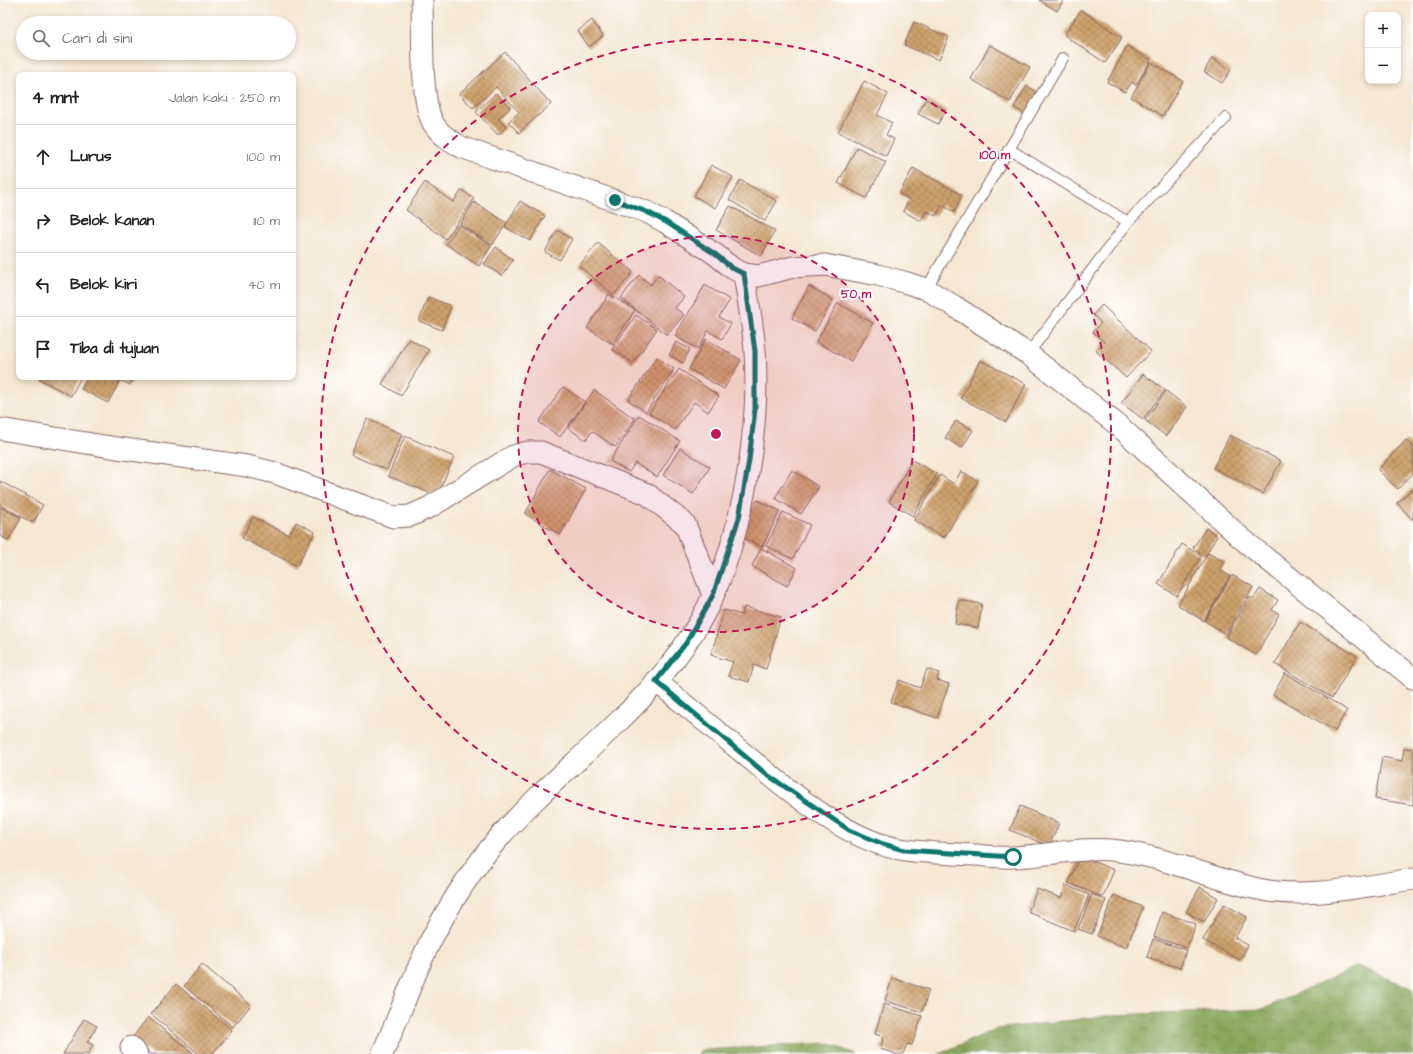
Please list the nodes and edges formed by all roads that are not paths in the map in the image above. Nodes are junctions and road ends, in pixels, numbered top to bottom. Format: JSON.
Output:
{"nodes":[{"id":1,"x":422,"y":0,"type":"edge"},
{"id":2,"x":1063,"y":58,"type":"dead end"},
{"id":3,"x":1226,"y":118,"type":"dead end"},
{"id":4,"x":1009,"y":149,"type":"junction"},
{"id":5,"x":1128,"y":222,"type":"junction"},
{"id":6,"x":744,"y":274,"type":"junction"},
{"id":7,"x":926,"y":290,"type":"junction"},
{"id":8,"x":1028,"y":354,"type":"junction"},
{"id":9,"x":0,"y":429,"type":"edge"},
{"id":10,"x":713,"y":595,"type":"junction"},
{"id":11,"x":1413,"y":678,"type":"edge"},
{"id":12,"x":656,"y":681,"type":"junction"},
{"id":13,"x":1413,"y":879,"type":"edge"},
{"id":14,"x":382,"y":1054,"type":"edge"}],
"edges":[{"from":1,"to":6,"type":"street"},
{"from":2,"to":4,"type":"lane"},
{"from":3,"to":5,"type":"lane"},
{"from":4,"to":5,"type":"lane"},
{"from":4,"to":7,"type":"lane"},
{"from":5,"to":8,"type":"lane"},
{"from":6,"to":7,"type":"street"},
{"from":6,"to":10,"type":"street"},
{"from":7,"to":8,"type":"street"},
{"from":8,"to":11,"type":"street"},
{"from":9,"to":10,"type":"street"},
{"from":10,"to":12,"type":"street"},
{"from":12,"to":13,"type":"street"},
{"from":12,"to":14,"type":"street"}]}
